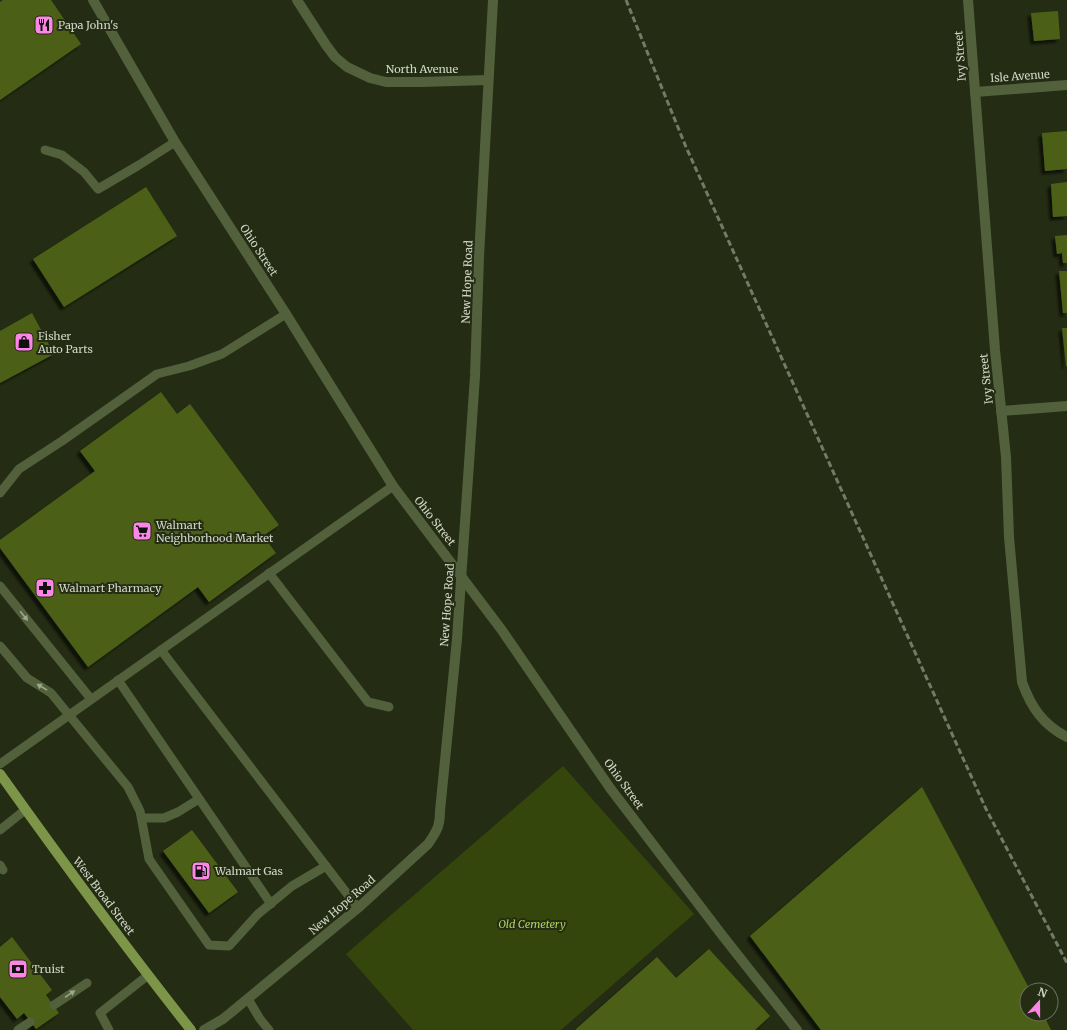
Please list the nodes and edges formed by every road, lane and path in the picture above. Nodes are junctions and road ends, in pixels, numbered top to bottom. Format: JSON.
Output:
{"nodes":[{"id":1,"x":93,"y":0,"type":"edge"},
{"id":2,"x":297,"y":0,"type":"edge"},
{"id":3,"x":493,"y":0,"type":"edge"},
{"id":4,"x":968,"y":0,"type":"edge"},
{"id":5,"x":488,"y":80,"type":"junction"},
{"id":6,"x":1067,"y":85,"type":"edge"},
{"id":7,"x":975,"y":92,"type":"junction"},
{"id":8,"x":175,"y":142,"type":"junction"},
{"id":9,"x":45,"y":150,"type":"dead end"},
{"id":10,"x":286,"y":314,"type":"junction"},
{"id":11,"x":1067,"y":406,"type":"edge"},
{"id":12,"x":1001,"y":411,"type":"junction"},
{"id":13,"x":393,"y":486,"type":"junction"},
{"id":14,"x":0,"y":493,"type":"edge"},
{"id":15,"x":269,"y":573,"type":"junction"},
{"id":16,"x":461,"y":574,"type":"junction"},
{"id":17,"x":0,"y":586,"type":"edge"},
{"id":18,"x":0,"y":646,"type":"edge"},
{"id":19,"x":161,"y":650,"type":"junction"},
{"id":20,"x":118,"y":680,"type":"junction"},
{"id":21,"x":90,"y":699,"type":"junction"},
{"id":22,"x":389,"y":707,"type":"dead end"},
{"id":23,"x":69,"y":714,"type":"junction"},
{"id":24,"x":1067,"y":737,"type":"edge"},
{"id":25,"x":0,"y":764,"type":"edge"},
{"id":26,"x":0,"y":774,"type":"edge"},
{"id":27,"x":199,"y":799,"type":"junction"},
{"id":28,"x":25,"y":810,"type":"junction"},
{"id":29,"x":142,"y":818,"type":"junction"},
{"id":30,"x":0,"y":830,"type":"edge"},
{"id":31,"x":326,"y":866,"type":"junction"},
{"id":32,"x":271,"y":904,"type":"junction"},
{"id":33,"x":358,"y":908,"type":"junction"},
{"id":34,"x":148,"y":976,"type":"junction"},
{"id":35,"x":87,"y":983,"type":"dead end"},
{"id":36,"x":248,"y":998,"type":"junction"},
{"id":37,"x":54,"y":1005,"type":"dead end"},
{"id":38,"x":30,"y":1022,"type":"dead end"},
{"id":39,"x":18,"y":1030,"type":"edge"},
{"id":40,"x":109,"y":1030,"type":"edge"},
{"id":41,"x":191,"y":1030,"type":"edge"},
{"id":42,"x":204,"y":1030,"type":"edge"},
{"id":43,"x":269,"y":1030,"type":"edge"},
{"id":44,"x":797,"y":1030,"type":"edge"}],
"edges":[{"from":1,"to":8,"type":"street","name":"Ohio Street"},
{"from":2,"to":5,"type":"street","name":"North Avenue"},
{"from":3,"to":5,"type":"street","name":"New Hope Road"},
{"from":4,"to":7,"type":"street","name":"Ivy Street"},
{"from":5,"to":16,"type":"street","name":"New Hope Road"},
{"from":6,"to":7,"type":"street","name":"Isle Avenue"},
{"from":7,"to":12,"type":"street","name":"Ivy Street"},
{"from":8,"to":9,"type":"lane"},
{"from":8,"to":10,"type":"street","name":"Ohio Street"},
{"from":10,"to":13,"type":"street","name":"Ohio Street"},
{"from":10,"to":14,"type":"lane"},
{"from":11,"to":12,"type":"street"},
{"from":12,"to":24,"type":"street","name":"Ivy Street"},
{"from":13,"to":15,"type":"lane"},
{"from":13,"to":16,"type":"street","name":"Ohio Street"},
{"from":15,"to":19,"type":"lane"},
{"from":15,"to":22,"type":"lane"},
{"from":16,"to":33,"type":"street","name":"New Hope Road"},
{"from":16,"to":44,"type":"street","name":"Ohio Street"},
{"from":17,"to":21,"type":"lane","one_way":true},
{"from":23,"to":18,"type":"lane","one_way":true},
{"from":19,"to":20,"type":"lane"},
{"from":19,"to":31,"type":"lane"},
{"from":20,"to":21,"type":"lane"},
{"from":20,"to":27,"type":"lane"},
{"from":21,"to":23,"type":"lane"},
{"from":23,"to":25,"type":"lane"},
{"from":23,"to":29,"type":"lane"},
{"from":26,"to":28,"type":"main road","name":"West Broad Street"},
{"from":27,"to":29,"type":"lane"},
{"from":27,"to":32,"type":"lane"},
{"from":28,"to":30,"type":"lane"},
{"from":28,"to":34,"type":"main road","name":"West Broad Street"},
{"from":29,"to":32,"type":"lane"},
{"from":31,"to":32,"type":"lane"},
{"from":31,"to":33,"type":"lane"},
{"from":33,"to":36,"type":"street","name":"New Hope Road"},
{"from":34,"to":40,"type":"lane"},
{"from":34,"to":41,"type":"main road","name":"West Broad Street"},
{"from":37,"to":35,"type":"lane","one_way":true},
{"from":36,"to":42,"type":"street","name":"New Hope Road"},
{"from":36,"to":43,"type":"lane"},
{"from":38,"to":39,"type":"lane"}]}
